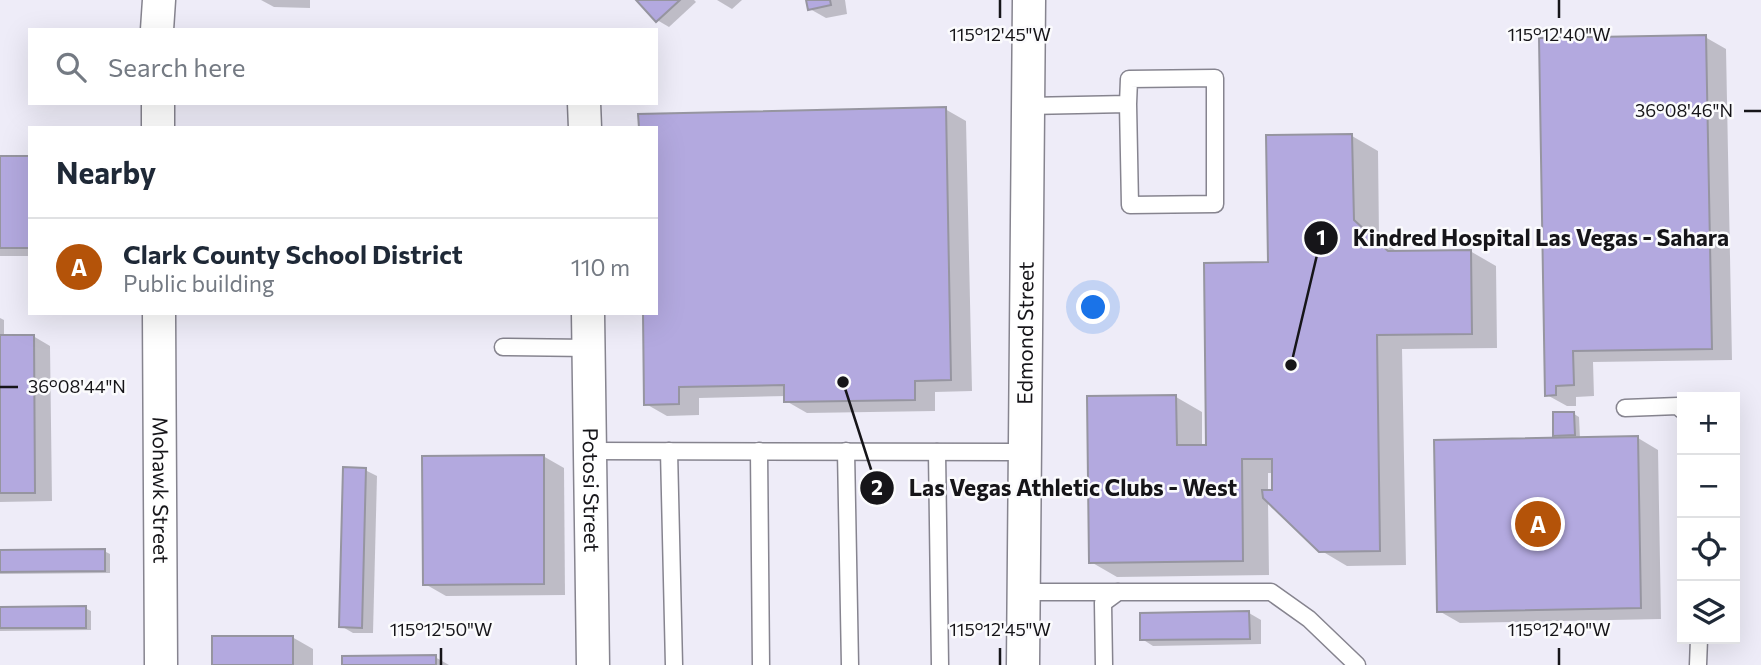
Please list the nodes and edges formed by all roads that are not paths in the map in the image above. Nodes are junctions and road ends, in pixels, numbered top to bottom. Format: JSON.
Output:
{"nodes":[{"id":1,"x":159,"y":0,"type":"edge"},
{"id":2,"x":1029,"y":0,"type":"edge"},
{"id":3,"x":157,"y":28,"type":"edge"},
{"id":4,"x":1128,"y":104,"type":"junction"},
{"id":5,"x":158,"y":105,"type":"edge"},
{"id":6,"x":584,"y":105,"type":"edge"},
{"id":7,"x":1027,"y":106,"type":"junction"},
{"id":8,"x":158,"y":126,"type":"edge"},
{"id":9,"x":585,"y":126,"type":"edge"},
{"id":10,"x":159,"y":315,"type":"edge"},
{"id":11,"x":588,"y":315,"type":"edge"},
{"id":12,"x":503,"y":347,"type":"dead end"},
{"id":13,"x":589,"y":348,"type":"junction"},
{"id":14,"x":1677,"y":407,"type":"edge"},
{"id":15,"x":1626,"y":408,"type":"dead end"},
{"id":16,"x":591,"y":451,"type":"junction"},
{"id":17,"x":669,"y":451,"type":"junction"},
{"id":18,"x":759,"y":451,"type":"junction"},
{"id":19,"x":846,"y":451,"type":"junction"},
{"id":20,"x":937,"y":452,"type":"junction"},
{"id":21,"x":1025,"y":452,"type":"junction"},
{"id":22,"x":1023,"y":592,"type":"junction"},
{"id":23,"x":1118,"y":592,"type":"junction"},
{"id":24,"x":1699,"y":644,"type":"edge"},
{"id":25,"x":161,"y":665,"type":"edge"},
{"id":26,"x":593,"y":665,"type":"edge"},
{"id":27,"x":674,"y":665,"type":"edge"},
{"id":28,"x":761,"y":665,"type":"edge"},
{"id":29,"x":850,"y":665,"type":"edge"},
{"id":30,"x":940,"y":665,"type":"edge"},
{"id":31,"x":1023,"y":665,"type":"edge"},
{"id":32,"x":1104,"y":665,"type":"edge"},
{"id":33,"x":1357,"y":665,"type":"edge"},
{"id":34,"x":1698,"y":665,"type":"edge"}],
"edges":[{"from":1,"to":3,"type":"street"},
{"from":2,"to":7,"type":"street","name":"Edmond Street"},
{"from":4,"to":4,"type":"lane"},
{"from":4,"to":7,"type":"lane"},
{"from":5,"to":8,"type":"street"},
{"from":6,"to":9,"type":"street"},
{"from":7,"to":21,"type":"street","name":"Edmond Street"},
{"from":10,"to":25,"type":"street","name":"Mohawk Street"},
{"from":11,"to":13,"type":"street","name":"Potosi Street"},
{"from":12,"to":13,"type":"lane"},
{"from":13,"to":16,"type":"street","name":"Potosi Street"},
{"from":14,"to":15,"type":"lane"},
{"from":16,"to":17,"type":"lane"},
{"from":16,"to":26,"type":"street","name":"Potosi Street"},
{"from":17,"to":18,"type":"lane"},
{"from":17,"to":27,"type":"lane"},
{"from":18,"to":19,"type":"lane"},
{"from":18,"to":28,"type":"lane"},
{"from":19,"to":20,"type":"lane"},
{"from":19,"to":29,"type":"lane"},
{"from":20,"to":21,"type":"lane"},
{"from":20,"to":30,"type":"lane"},
{"from":21,"to":22,"type":"street","name":"Edmond Street"},
{"from":22,"to":23,"type":"lane"},
{"from":22,"to":31,"type":"street","name":"Edmond Street"},
{"from":23,"to":32,"type":"lane"},
{"from":23,"to":33,"type":"lane"},
{"from":24,"to":34,"type":"lane"}]}
